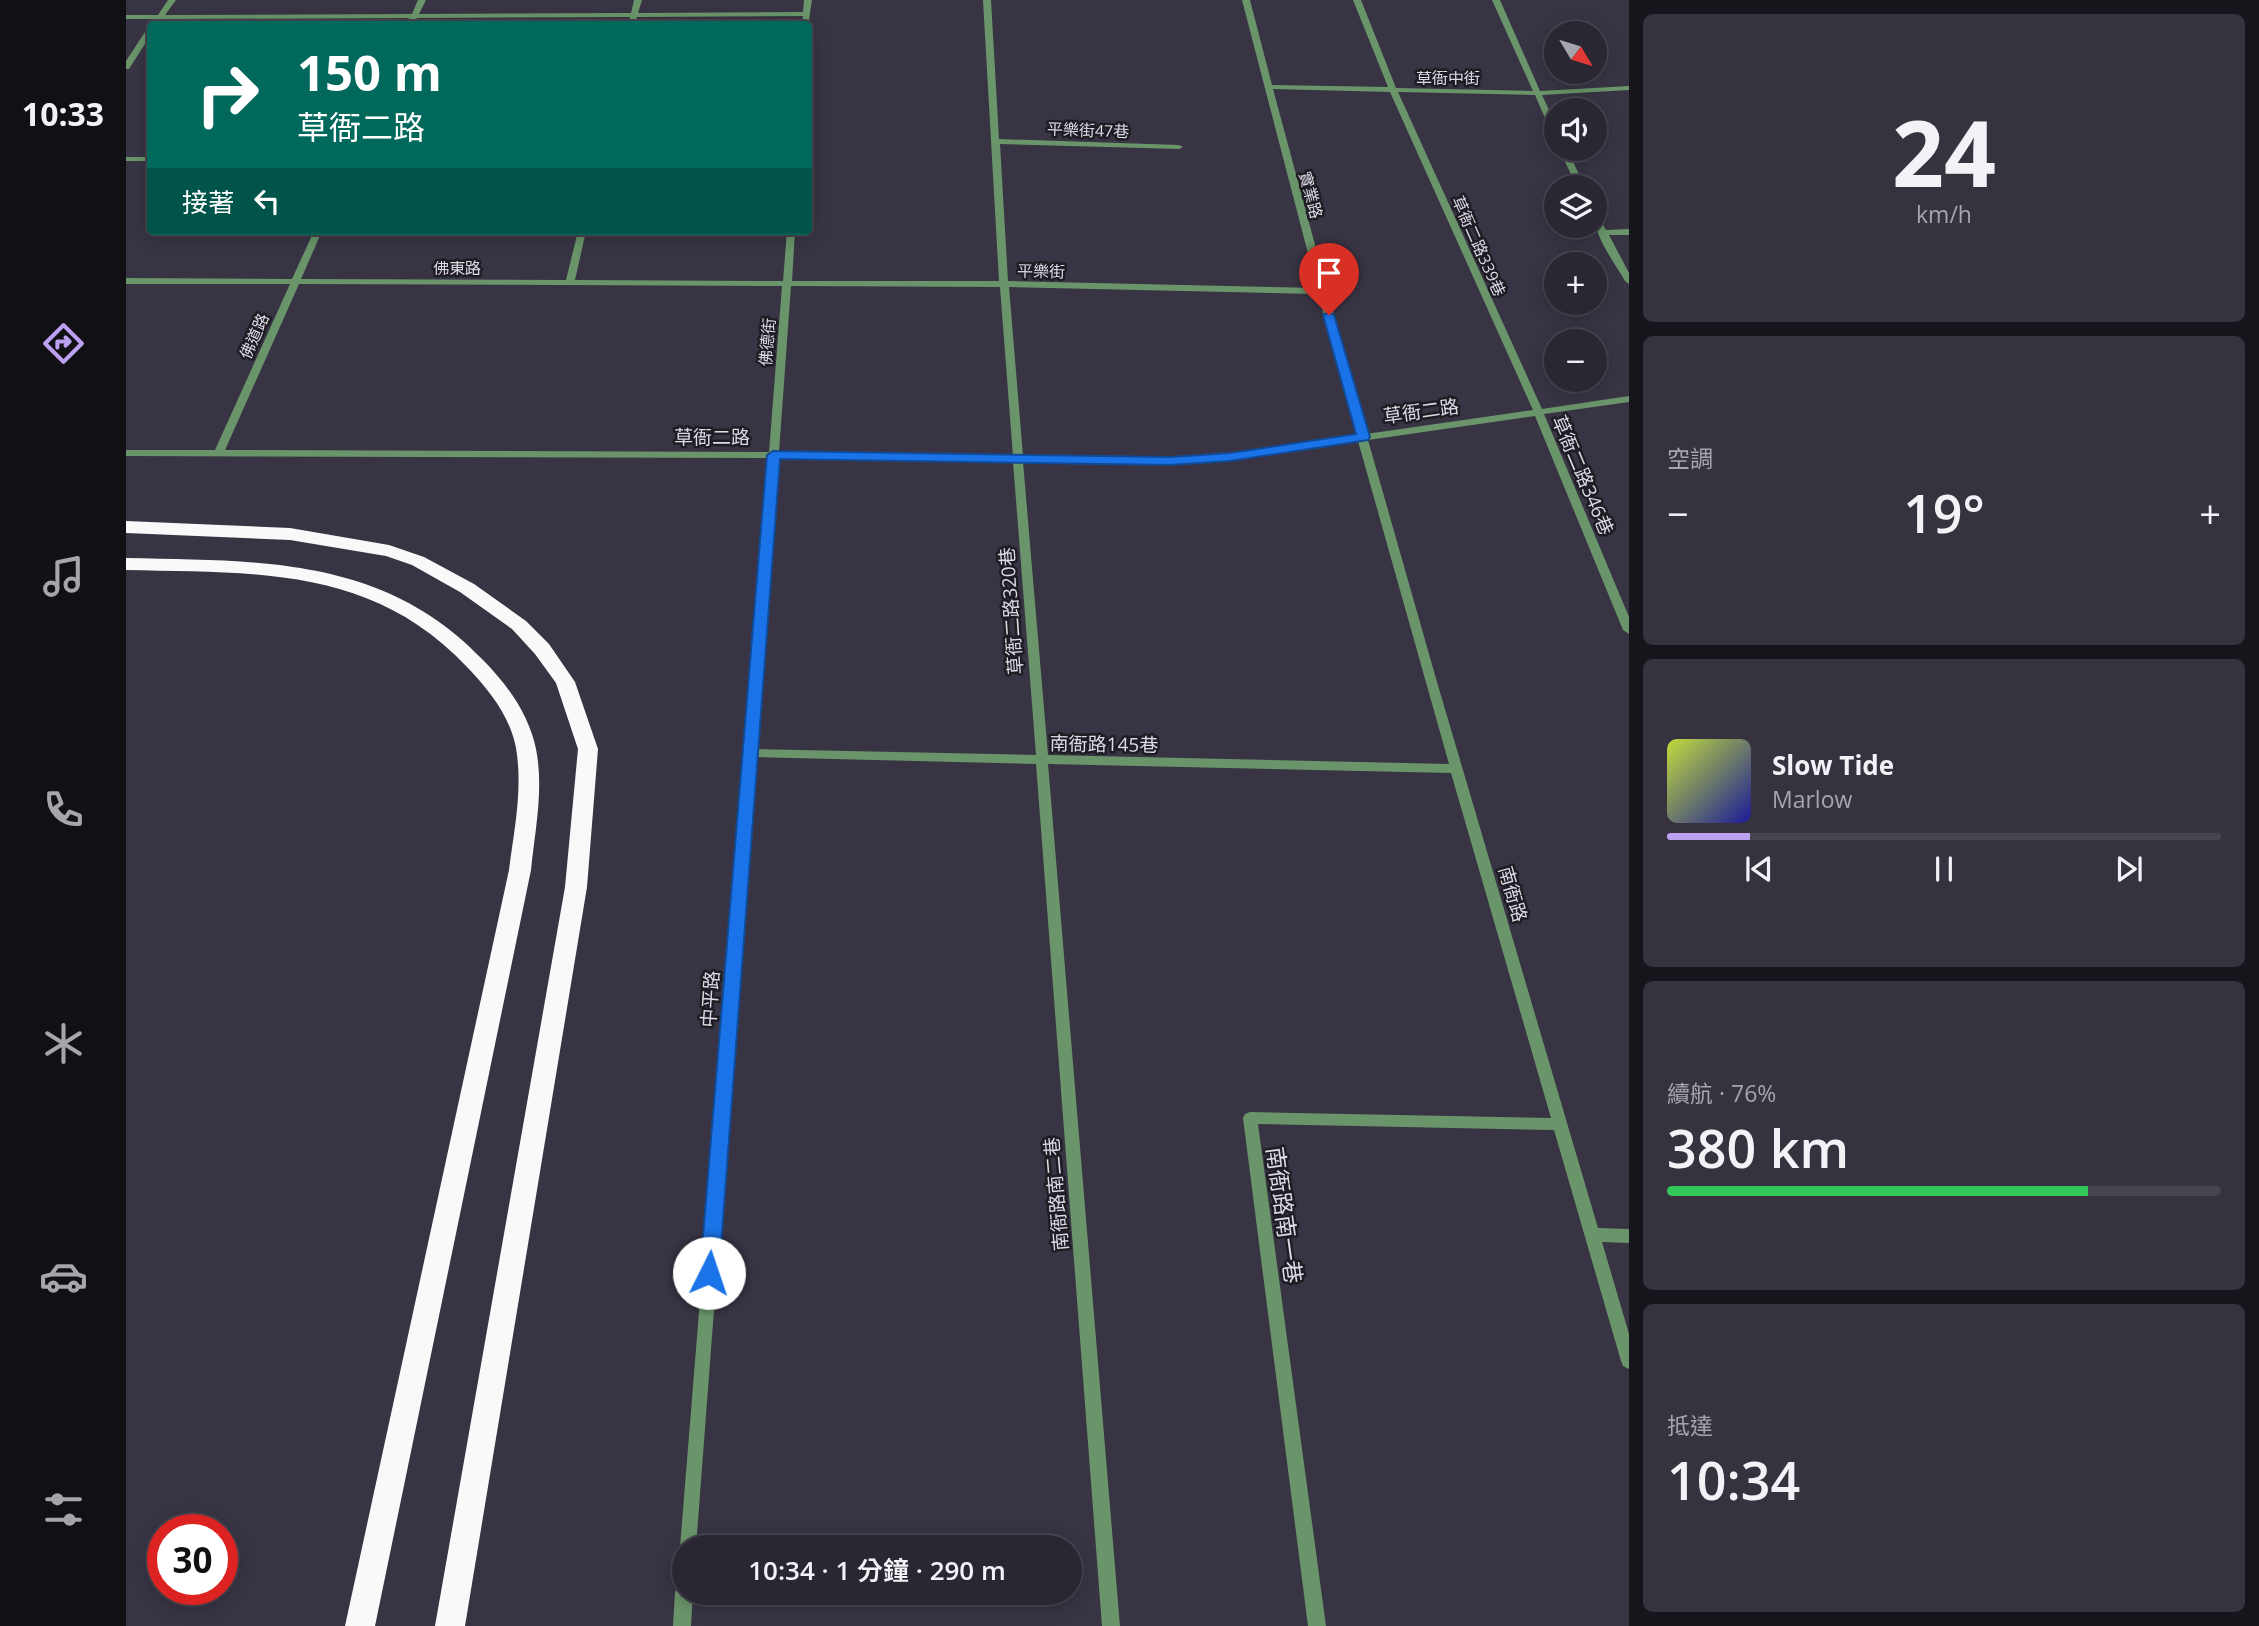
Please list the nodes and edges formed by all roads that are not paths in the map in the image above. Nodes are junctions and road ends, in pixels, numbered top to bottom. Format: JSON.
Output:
{"nodes":[{"id":1,"x":172,"y":0,"type":"edge"},
{"id":2,"x":422,"y":0,"type":"edge"},
{"id":3,"x":638,"y":0,"type":"edge"},
{"id":4,"x":808,"y":0,"type":"edge"},
{"id":5,"x":987,"y":0,"type":"edge"},
{"id":6,"x":1246,"y":0,"type":"edge"},
{"id":7,"x":1357,"y":0,"type":"edge"},
{"id":8,"x":1496,"y":0,"type":"edge"},
{"id":9,"x":634,"y":14,"type":"junction"},
{"id":10,"x":807,"y":14,"type":"junction"},
{"id":11,"x":415,"y":15,"type":"junction"},
{"id":12,"x":126,"y":17,"type":"edge"},
{"id":13,"x":160,"y":17,"type":"junction"},
{"id":14,"x":157,"y":21,"type":"edge"},
{"id":15,"x":412,"y":21,"type":"edge"},
{"id":16,"x":633,"y":21,"type":"edge"},
{"id":17,"x":806,"y":21,"type":"edge"},
{"id":18,"x":147,"y":36,"type":"edge"},
{"id":19,"x":126,"y":67,"type":"edge"},
{"id":20,"x":1268,"y":87,"type":"junction"},
{"id":21,"x":1629,"y":88,"type":"edge"},
{"id":22,"x":1394,"y":92,"type":"junction"},
{"id":23,"x":1537,"y":93,"type":"junction"},
{"id":24,"x":1544,"y":108,"type":"edge"},
{"id":25,"x":995,"y":141,"type":"junction"},
{"id":26,"x":1180,"y":147,"type":"dead end"},
{"id":27,"x":126,"y":159,"type":"edge"},
{"id":28,"x":147,"y":159,"type":"edge"},
{"id":29,"x":1629,"y":232,"type":"edge"},
{"id":30,"x":1607,"y":233,"type":"edge"},
{"id":31,"x":316,"y":235,"type":"edge"},
{"id":32,"x":581,"y":235,"type":"edge"},
{"id":33,"x":791,"y":235,"type":"edge"},
{"id":34,"x":1605,"y":238,"type":"edge"},
{"id":35,"x":126,"y":281,"type":"edge"},
{"id":36,"x":295,"y":281,"type":"junction"},
{"id":37,"x":1629,"y":281,"type":"edge"},
{"id":38,"x":570,"y":282,"type":"junction"},
{"id":39,"x":788,"y":282,"type":"junction"},
{"id":40,"x":1003,"y":285,"type":"junction"},
{"id":41,"x":1322,"y":291,"type":"junction"},
{"id":42,"x":1629,"y":399,"type":"edge"},
{"id":43,"x":1538,"y":411,"type":"junction"},
{"id":44,"x":1363,"y":437,"type":"junction"},
{"id":45,"x":126,"y":453,"type":"edge"},
{"id":46,"x":219,"y":453,"type":"junction"},
{"id":47,"x":773,"y":455,"type":"junction"},
{"id":48,"x":1017,"y":459,"type":"junction"},
{"id":49,"x":126,"y":527,"type":"edge"},
{"id":50,"x":126,"y":564,"type":"edge"},
{"id":51,"x":1629,"y":630,"type":"edge"},
{"id":52,"x":750,"y":753,"type":"junction"},
{"id":53,"x":1040,"y":760,"type":"junction"},
{"id":54,"x":1456,"y":769,"type":"junction"},
{"id":55,"x":1560,"y":1124,"type":"junction"},
{"id":56,"x":1592,"y":1235,"type":"junction"},
{"id":57,"x":1629,"y":1236,"type":"edge"},
{"id":58,"x":1629,"y":1361,"type":"edge"},
{"id":59,"x":689,"y":1535,"type":"edge"},
{"id":60,"x":683,"y":1605,"type":"edge"},
{"id":61,"x":360,"y":1626,"type":"edge"},
{"id":62,"x":450,"y":1626,"type":"edge"},
{"id":63,"x":682,"y":1626,"type":"edge"},
{"id":64,"x":1111,"y":1626,"type":"edge"},
{"id":65,"x":1317,"y":1626,"type":"edge"}],
"edges":[{"from":1,"to":13,"type":"street"},
{"from":2,"to":11,"type":"street"},
{"from":3,"to":9,"type":"street"},
{"from":4,"to":10,"type":"street"},
{"from":5,"to":25,"type":"street","name":"平樂街"},
{"from":6,"to":20,"type":"street","name":"實業路"},
{"from":7,"to":22,"type":"street"},
{"from":8,"to":23,"type":"street"},
{"from":9,"to":10,"type":"street"},
{"from":9,"to":11,"type":"street"},
{"from":9,"to":16,"type":"street"},
{"from":10,"to":17,"type":"street"},
{"from":11,"to":13,"type":"street"},
{"from":11,"to":15,"type":"street"},
{"from":12,"to":13,"type":"street"},
{"from":13,"to":14,"type":"street"},
{"from":18,"to":19,"type":"street"},
{"from":20,"to":22,"type":"street","name":"草衙中街"},
{"from":20,"to":41,"type":"street","name":"實業路"},
{"from":21,"to":23,"type":"street","name":"草衙中街"},
{"from":22,"to":23,"type":"street","name":"草衙中街"},
{"from":22,"to":43,"type":"street","name":"草衙二路339巷"},
{"from":23,"to":24,"type":"street"},
{"from":25,"to":26,"type":"street","name":"平樂街47巷"},
{"from":25,"to":40,"type":"street","name":"平樂街"},
{"from":27,"to":28,"type":"street"},
{"from":29,"to":30,"type":"street"},
{"from":31,"to":36,"type":"street","name":"佛道路"},
{"from":32,"to":38,"type":"street"},
{"from":33,"to":39,"type":"street","name":"佛德街"},
{"from":34,"to":37,"type":"street"},
{"from":35,"to":36,"type":"street","name":"佛東路"},
{"from":36,"to":38,"type":"street","name":"佛東路"},
{"from":36,"to":46,"type":"street","name":"佛道路"},
{"from":38,"to":39,"type":"street","name":"佛東路"},
{"from":39,"to":40,"type":"street"},
{"from":39,"to":47,"type":"street","name":"佛德街"},
{"from":40,"to":41,"type":"street","name":"平樂街"},
{"from":40,"to":48,"type":"street","name":"草衙二路320巷"},
{"from":41,"to":44,"type":"street","name":"實業路"},
{"from":42,"to":43,"type":"street","name":"草衙二路"},
{"from":43,"to":44,"type":"street","name":"草衙二路"},
{"from":43,"to":51,"type":"street","name":"草衙二路346巷"},
{"from":44,"to":48,"type":"street","name":"草衙二路"},
{"from":44,"to":54,"type":"street","name":"南衙路"},
{"from":45,"to":46,"type":"street","name":"草衙二路"},
{"from":46,"to":47,"type":"street","name":"草衙二路"},
{"from":47,"to":48,"type":"street","name":"草衙二路"},
{"from":47,"to":52,"type":"street","name":"中平路"},
{"from":48,"to":53,"type":"street","name":"草衙二路320巷"},
{"from":49,"to":62,"type":"highway"},
{"from":50,"to":61,"type":"highway"},
{"from":52,"to":53,"type":"street","name":"南衙路145巷"},
{"from":52,"to":59,"type":"street","name":"中平路"},
{"from":53,"to":54,"type":"street","name":"南衙路145巷"},
{"from":53,"to":64,"type":"street","name":"南衙路南二巷"},
{"from":54,"to":55,"type":"street","name":"南衙路"},
{"from":55,"to":56,"type":"street","name":"南衙路"},
{"from":55,"to":65,"type":"street","name":"南衙路南一巷"},
{"from":56,"to":57,"type":"street"},
{"from":56,"to":58,"type":"street","name":"南衙路"},
{"from":60,"to":63,"type":"street"}]}
